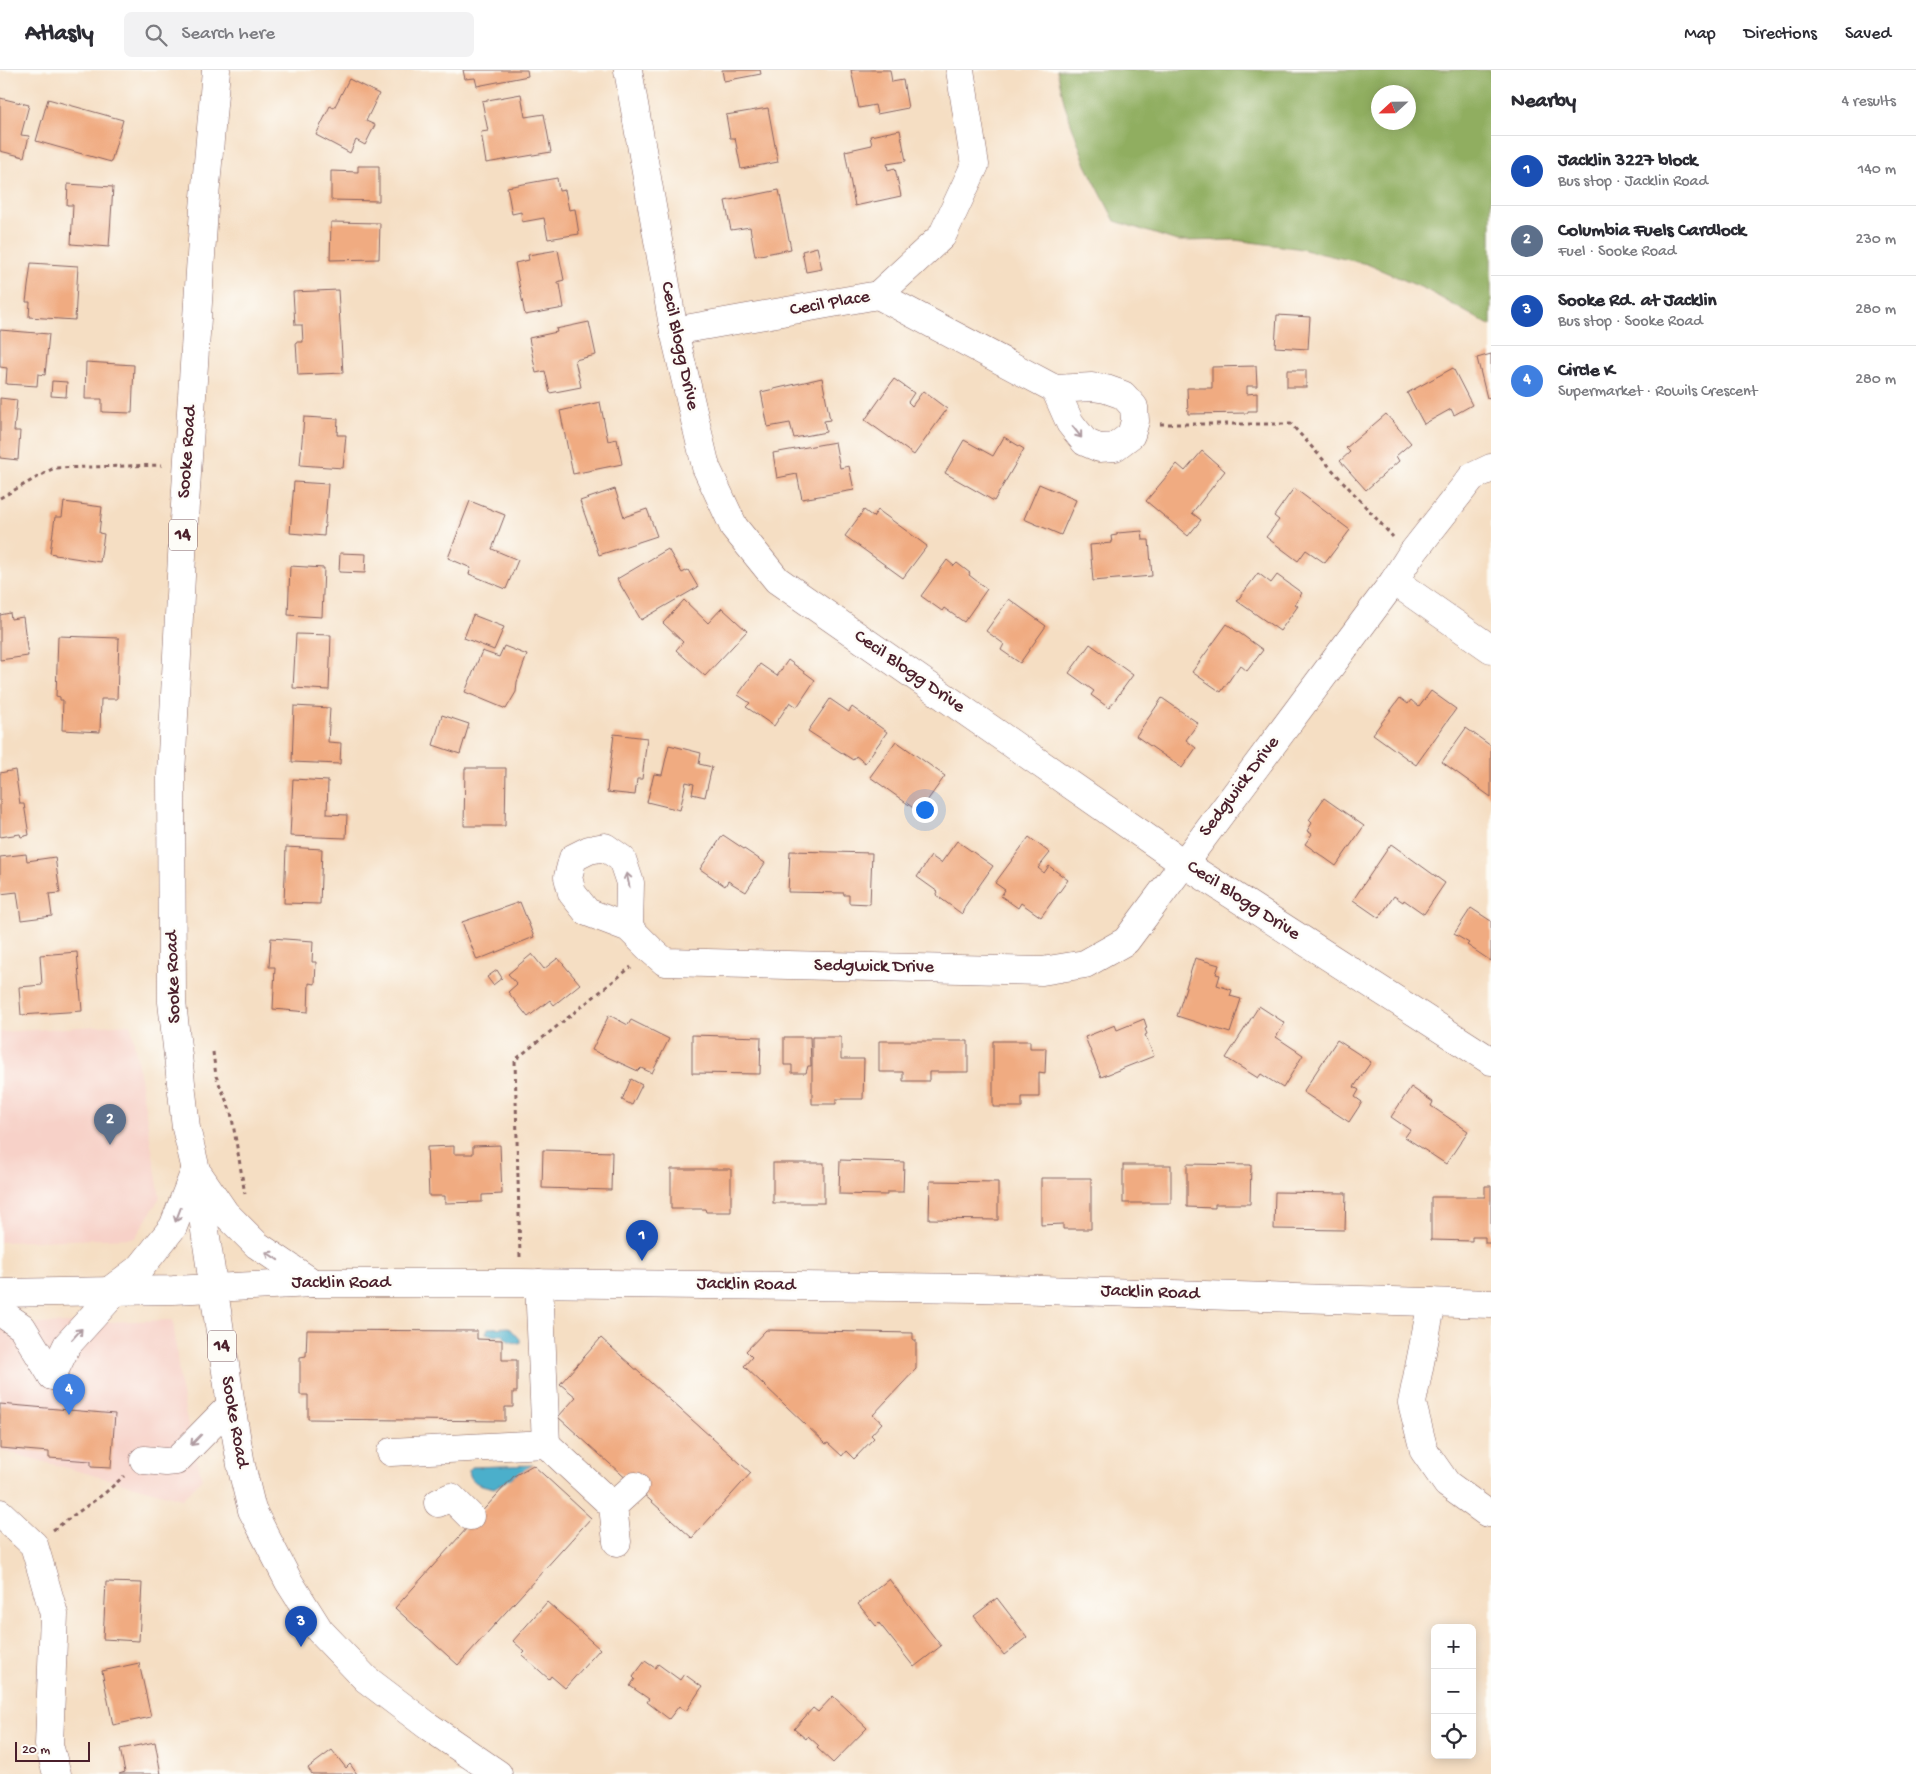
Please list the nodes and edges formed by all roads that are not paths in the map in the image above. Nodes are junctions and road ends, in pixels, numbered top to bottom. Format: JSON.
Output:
{"nodes":[{"id":1,"x":216,"y":70,"type":"edge"},
{"id":2,"x":628,"y":70,"type":"edge"},
{"id":3,"x":960,"y":70,"type":"edge"},
{"id":4,"x":878,"y":295,"type":"junction"},
{"id":5,"x":674,"y":331,"type":"junction"},
{"id":6,"x":1055,"y":389,"type":"junction"},
{"id":7,"x":1491,"y":468,"type":"edge"},
{"id":8,"x":1394,"y":581,"type":"junction"},
{"id":9,"x":1491,"y":649,"type":"edge"},
{"id":10,"x":1183,"y":863,"type":"junction"},
{"id":11,"x":629,"y":928,"type":"dead end"},
{"id":12,"x":1491,"y":1061,"type":"edge"},
{"id":13,"x":196,"y":1170,"type":"junction"},
{"id":14,"x":313,"y":1283,"type":"junction"},
{"id":15,"x":539,"y":1283,"type":"junction"},
{"id":16,"x":213,"y":1288,"type":"junction"},
{"id":17,"x":113,"y":1291,"type":"junction"},
{"id":18,"x":0,"y":1293,"type":"edge"},
{"id":19,"x":1432,"y":1302,"type":"junction"},
{"id":20,"x":1491,"y":1304,"type":"edge"},
{"id":21,"x":0,"y":1312,"type":"edge"},
{"id":22,"x":231,"y":1405,"type":"junction"},
{"id":23,"x":546,"y":1444,"type":"junction"},
{"id":24,"x":391,"y":1452,"type":"dead end"},
{"id":25,"x":144,"y":1460,"type":"road end"},
{"id":26,"x":636,"y":1486,"type":"dead end"},
{"id":27,"x":438,"y":1503,"type":"dead end"},
{"id":28,"x":613,"y":1506,"type":"junction"},
{"id":29,"x":1491,"y":1513,"type":"edge"},
{"id":30,"x":0,"y":1514,"type":"edge"},
{"id":31,"x":470,"y":1516,"type":"dead end"},
{"id":32,"x":617,"y":1542,"type":"dead end"},
{"id":33,"x":57,"y":1774,"type":"edge"},
{"id":34,"x":498,"y":1774,"type":"edge"}],
"edges":[{"from":1,"to":13,"type":"street","name":"Sooke Road","number":"14"},
{"from":2,"to":5,"type":"street","name":"Cecil Blogg Drive"},
{"from":3,"to":4,"type":"street"},
{"from":4,"to":5,"type":"street","name":"Cecil Place"},
{"from":4,"to":6,"type":"street","name":"Cecil Place"},
{"from":5,"to":10,"type":"street","name":"Cecil Blogg Drive"},
{"from":6,"to":6,"type":"street","one_way":true},
{"from":7,"to":8,"type":"street","name":"Sedgwick Drive"},
{"from":8,"to":9,"type":"street"},
{"from":8,"to":10,"type":"street","name":"Sedgwick Drive"},
{"from":10,"to":11,"type":"street","name":"Sedgwick Drive"},
{"from":10,"to":12,"type":"street","name":"Cecil Blogg Drive"},
{"from":14,"to":13,"type":"street","one_way":true},
{"from":13,"to":16,"type":"street","name":"Sooke Road","number":"14"},
{"from":13,"to":17,"type":"street","one_way":true},
{"from":14,"to":15,"type":"street","name":"Jacklin Road"},
{"from":14,"to":16,"type":"street","name":"Jacklin Road"},
{"from":15,"to":19,"type":"street","name":"Jacklin Road"},
{"from":15,"to":23,"type":"street"},
{"from":16,"to":17,"type":"street","name":"Jacklin Road"},
{"from":16,"to":22,"type":"street","name":"Sooke Road","number":"14"},
{"from":17,"to":18,"type":"street","name":"Jacklin Road"},
{"from":21,"to":17,"type":"street","one_way":true},
{"from":19,"to":20,"type":"street","name":"Jacklin Road"},
{"from":19,"to":29,"type":"street"},
{"from":22,"to":25,"type":"street","one_way":true},
{"from":22,"to":34,"type":"street","name":"Sooke Road","number":"14"},
{"from":23,"to":24,"type":"street"},
{"from":23,"to":28,"type":"street"},
{"from":26,"to":28,"type":"street"},
{"from":27,"to":31,"type":"street"},
{"from":28,"to":32,"type":"street"},
{"from":30,"to":33,"type":"street"}]}
